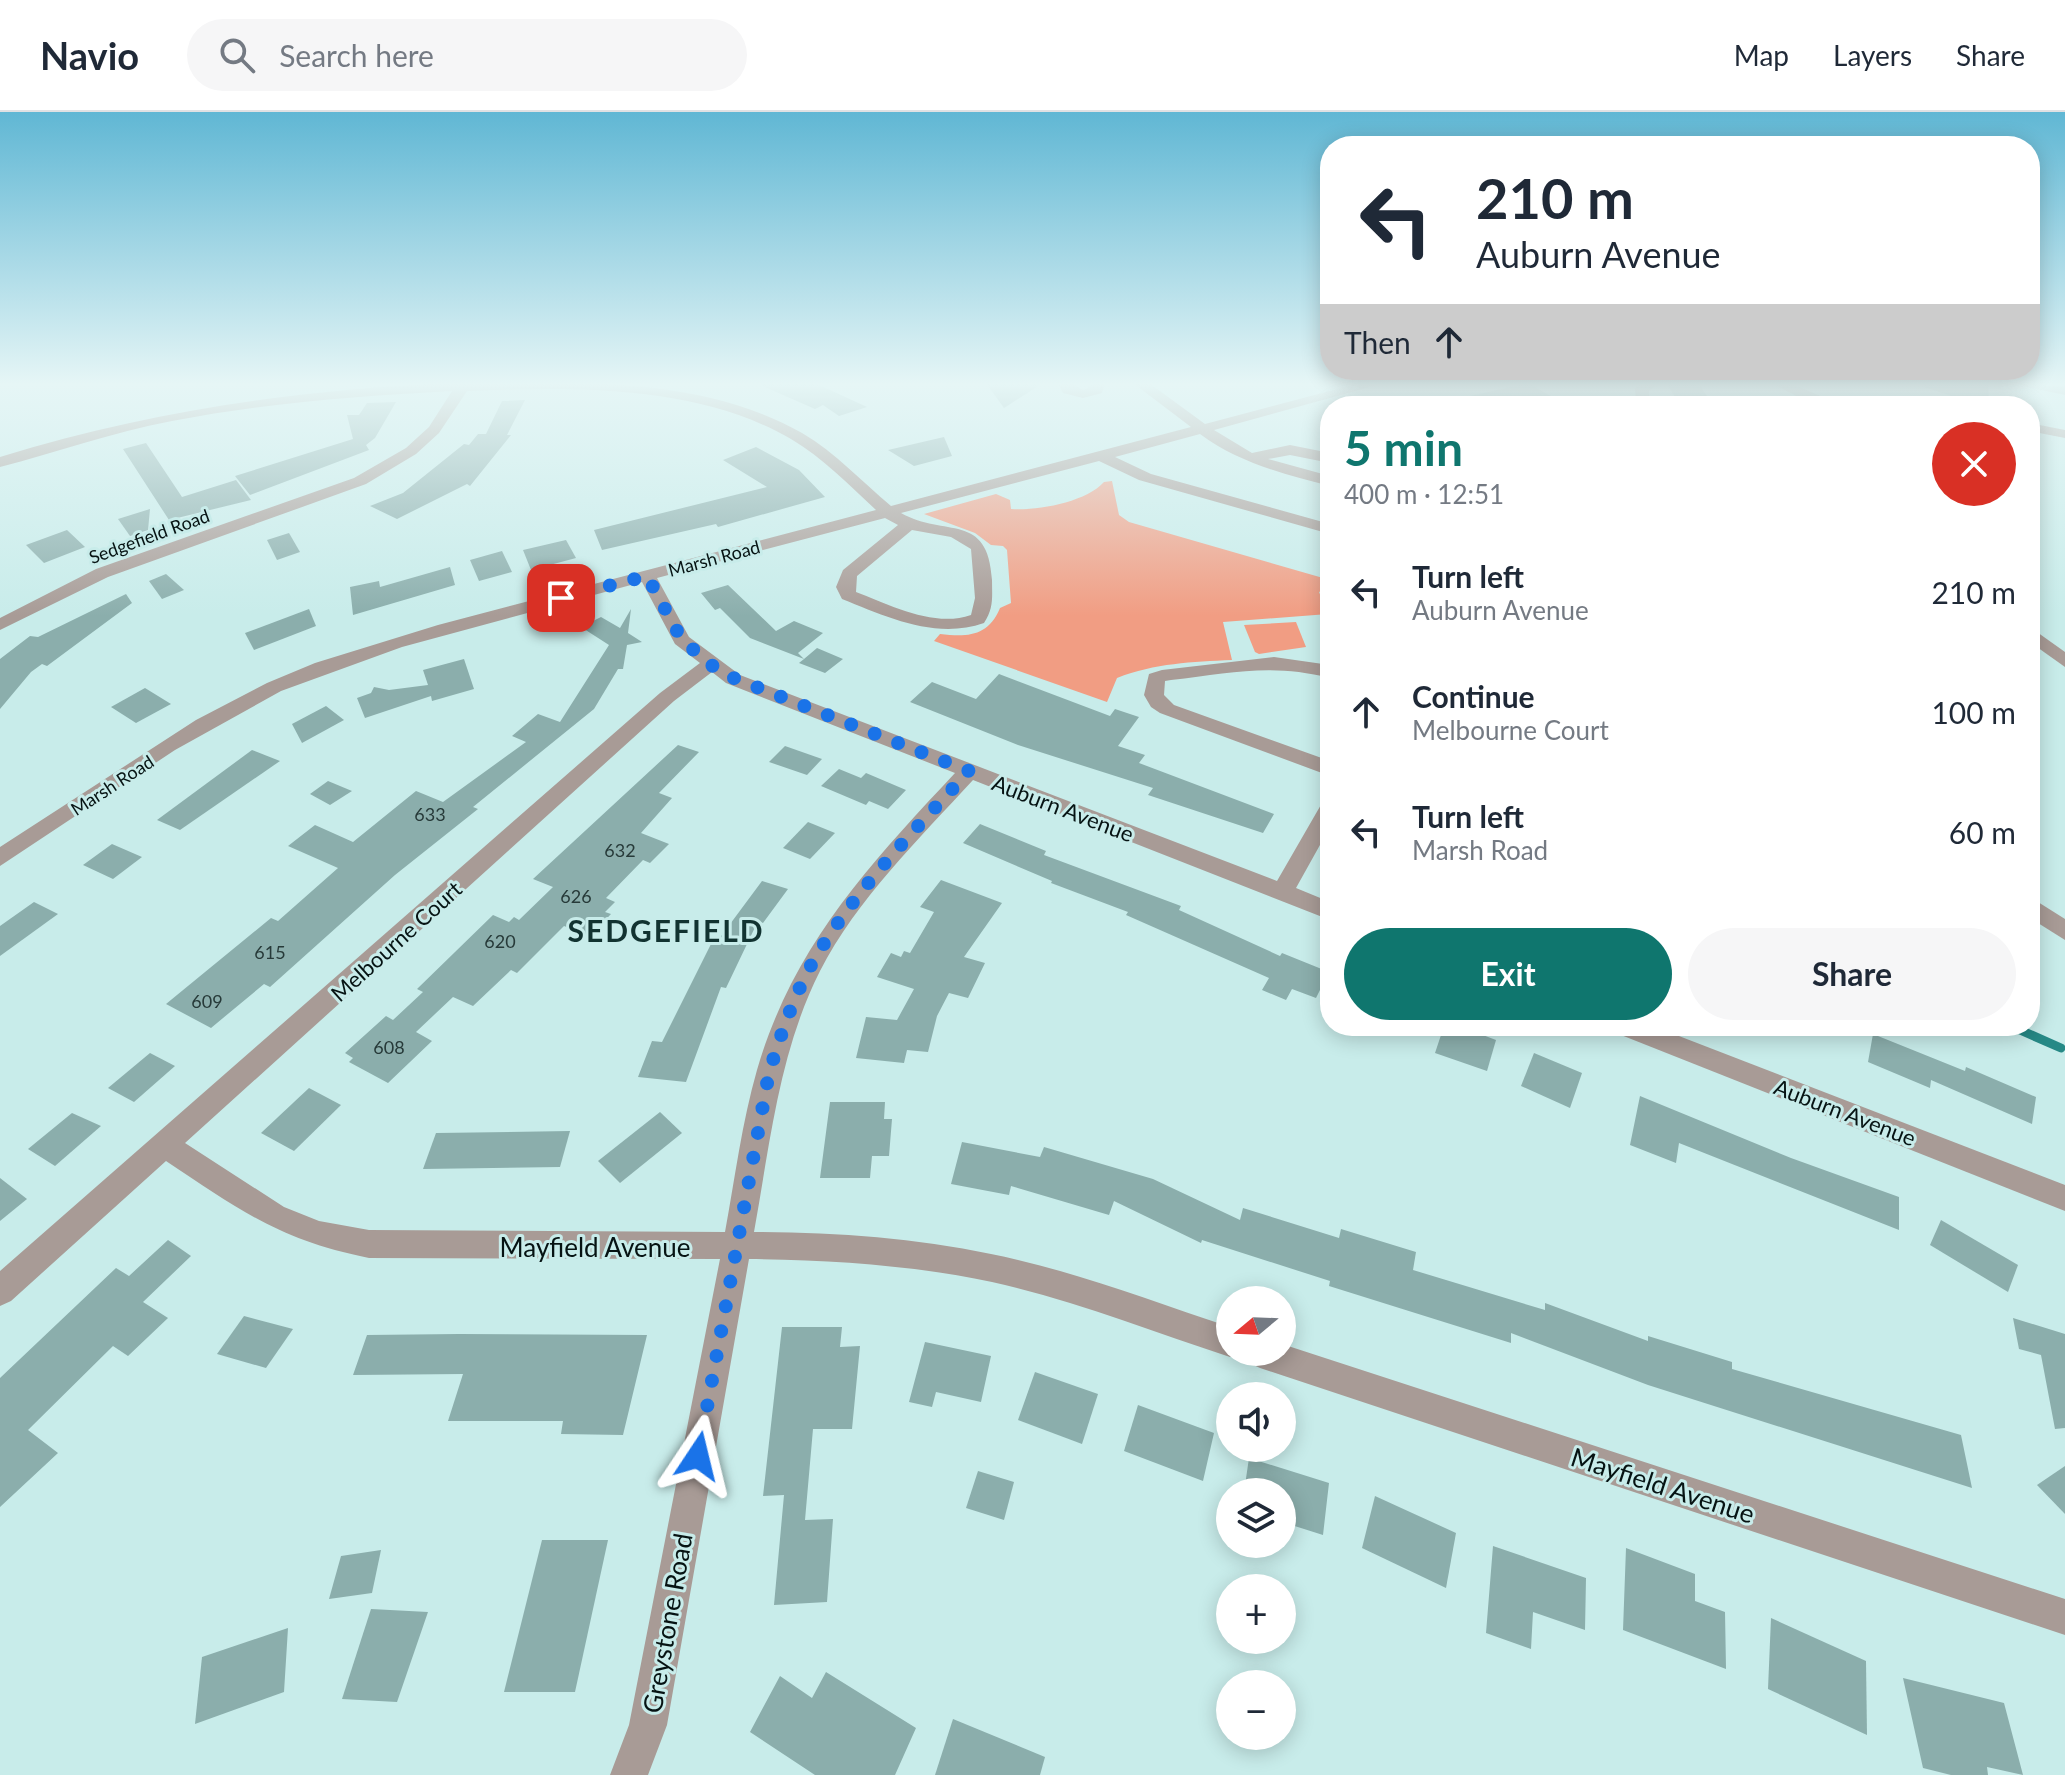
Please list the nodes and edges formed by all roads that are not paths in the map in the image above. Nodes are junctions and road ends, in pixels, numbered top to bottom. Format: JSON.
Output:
{"nodes":[{"id":1,"x":395,"y":461,"type":"edge"},
{"id":2,"x":830,"y":461,"type":"edge"},
{"id":3,"x":1084,"y":461,"type":"edge"},
{"id":4,"x":1111,"y":461,"type":"edge"},
{"id":5,"x":1259,"y":461,"type":"edge"},
{"id":6,"x":1320,"y":478,"type":"edge"},
{"id":7,"x":885,"y":513,"type":"junction"},
{"id":8,"x":909,"y":524,"type":"junction"},
{"id":9,"x":1320,"y":526,"type":"edge"},
{"id":10,"x":647,"y":576,"type":"junction"},
{"id":11,"x":0,"y":625,"type":"edge"},
{"id":12,"x":2040,"y":641,"type":"edge"},
{"id":13,"x":2065,"y":661,"type":"edge"},
{"id":14,"x":710,"y":665,"type":"junction"},
{"id":15,"x":1320,"y":669,"type":"edge"},
{"id":16,"x":1320,"y":765,"type":"edge"},
{"id":17,"x":969,"y":771,"type":"junction"},
{"id":18,"x":1320,"y":826,"type":"edge"},
{"id":19,"x":0,"y":858,"type":"edge"},
{"id":20,"x":1282,"y":892,"type":"junction"},
{"id":21,"x":1320,"y":907,"type":"edge"},
{"id":22,"x":2040,"y":913,"type":"edge"},
{"id":23,"x":2065,"y":931,"type":"edge"},
{"id":24,"x":1651,"y":1036,"type":"edge"},
{"id":25,"x":165,"y":1145,"type":"junction"},
{"id":26,"x":2065,"y":1198,"type":"edge"},
{"id":27,"x":737,"y":1247,"type":"junction"},
{"id":28,"x":0,"y":1291,"type":"edge"},
{"id":29,"x":1216,"y":1338,"type":"edge"},
{"id":30,"x":1296,"y":1364,"type":"edge"},
{"id":31,"x":2065,"y":1617,"type":"edge"},
{"id":32,"x":629,"y":1775,"type":"edge"}],
"edges":[{"from":1,"to":11,"type":"street","name":"Sedgefield Road"},
{"from":2,"to":7,"type":"street"},
{"from":3,"to":7,"type":"street","name":"Marsh Road"},
{"from":4,"to":9,"type":"street"},
{"from":5,"to":6,"type":"street"},
{"from":7,"to":8,"type":"street"},
{"from":7,"to":10,"type":"street","name":"Marsh Road"},
{"from":8,"to":8,"type":"street"},
{"from":10,"to":14,"type":"street"},
{"from":10,"to":19,"type":"street","name":"Marsh Road"},
{"from":12,"to":13,"type":"street"},
{"from":14,"to":17,"type":"street","name":"Auburn Avenue"},
{"from":14,"to":25,"type":"street","name":"Melbourne Court"},
{"from":15,"to":16,"type":"street"},
{"from":17,"to":20,"type":"street","name":"Auburn Avenue"},
{"from":17,"to":27,"type":"street","name":"Greystone Road"},
{"from":18,"to":20,"type":"street"},
{"from":20,"to":21,"type":"street","name":"Auburn Avenue"},
{"from":22,"to":23,"type":"street"},
{"from":24,"to":26,"type":"street","name":"Auburn Avenue"},
{"from":25,"to":27,"type":"street","name":"Mayfield Avenue"},
{"from":25,"to":28,"type":"street","name":"Melbourne Court"},
{"from":27,"to":29,"type":"street","name":"Mayfield Avenue"},
{"from":27,"to":32,"type":"street","name":"Greystone Road"},
{"from":30,"to":31,"type":"street","name":"Mayfield Avenue"}]}
